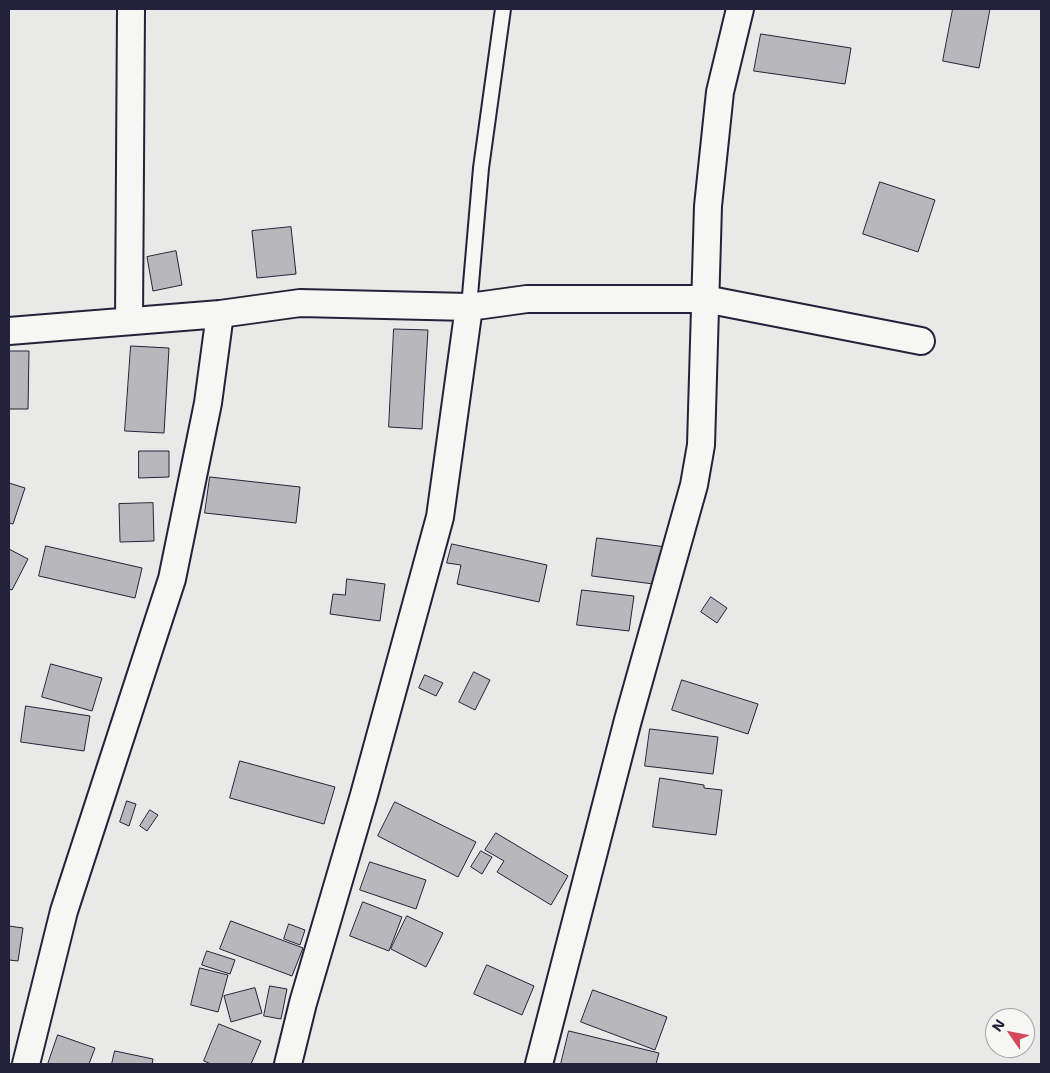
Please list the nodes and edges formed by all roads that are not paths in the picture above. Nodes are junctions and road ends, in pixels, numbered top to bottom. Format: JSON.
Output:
{"nodes":[{"id":1,"x":131,"y":9,"type":"edge"},
{"id":2,"x":503,"y":9,"type":"edge"},
{"id":3,"x":740,"y":9,"type":"edge"},
{"id":4,"x":705,"y":299,"type":"junction"},
{"id":5,"x":469,"y":307,"type":"junction"},
{"id":6,"x":220,"y":314,"type":"junction"},
{"id":7,"x":129,"y":321,"type":"junction"},
{"id":8,"x":9,"y":331,"type":"edge"},
{"id":9,"x":921,"y":341,"type":"dead end"},
{"id":10,"x":26,"y":1064,"type":"edge"},
{"id":11,"x":288,"y":1064,"type":"edge"},
{"id":12,"x":539,"y":1064,"type":"edge"}],
"edges":[{"from":1,"to":7,"type":"street"},
{"from":2,"to":5,"type":"lane"},
{"from":3,"to":4,"type":"street"},
{"from":4,"to":5,"type":"street"},
{"from":4,"to":9,"type":"street"},
{"from":4,"to":12,"type":"street"},
{"from":5,"to":6,"type":"street"},
{"from":5,"to":11,"type":"street"},
{"from":6,"to":7,"type":"street"},
{"from":6,"to":10,"type":"street"},
{"from":7,"to":8,"type":"street"}]}
